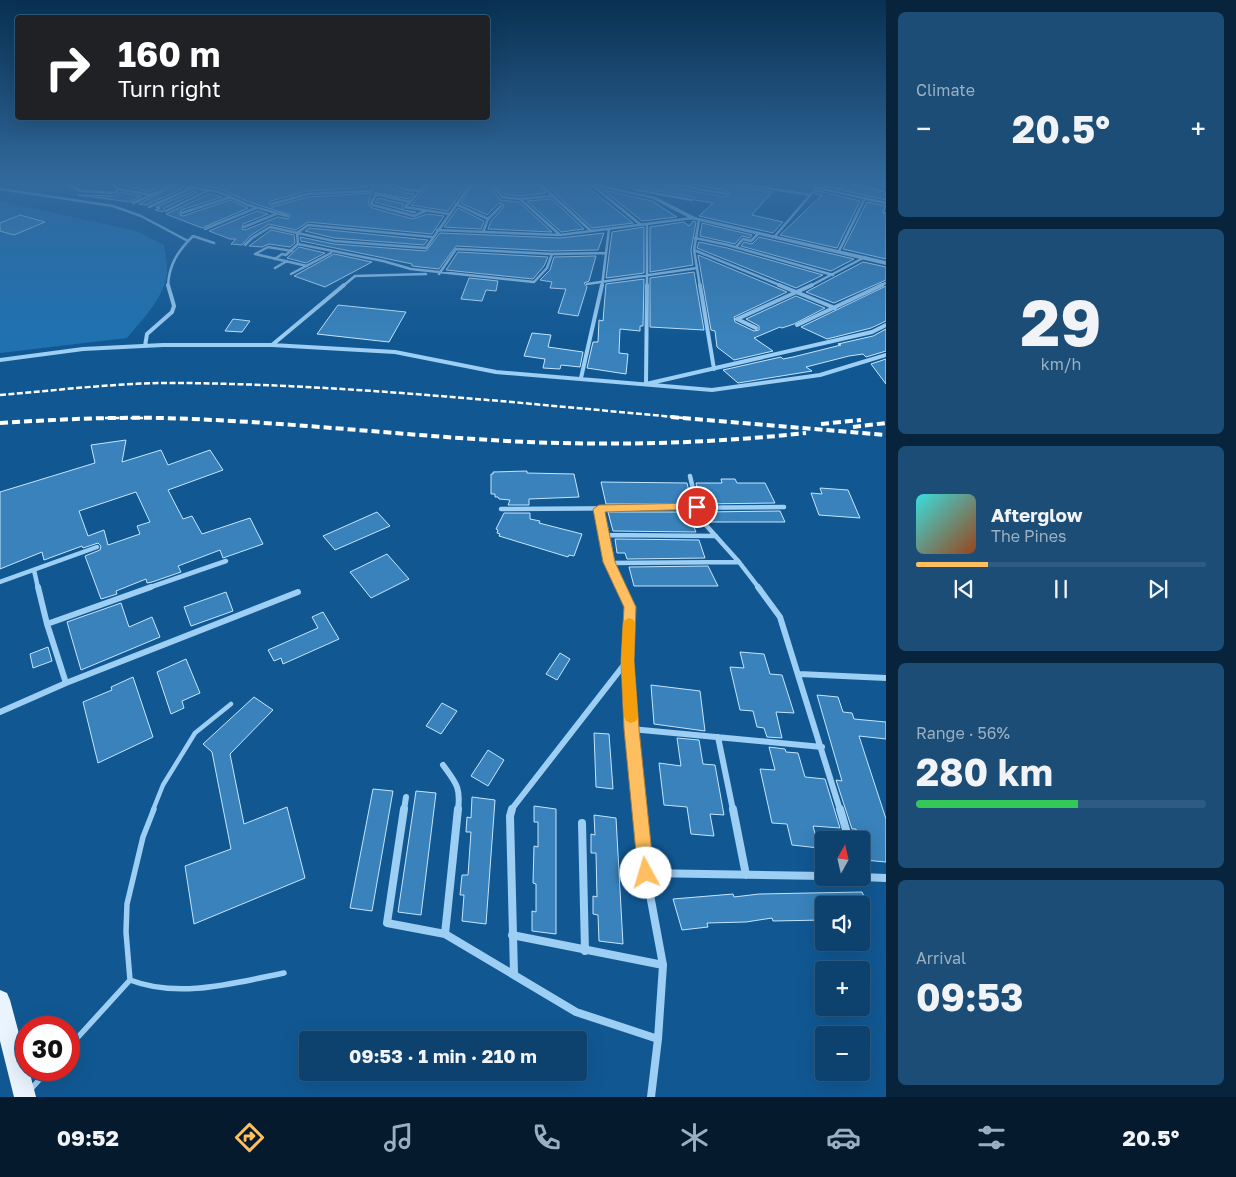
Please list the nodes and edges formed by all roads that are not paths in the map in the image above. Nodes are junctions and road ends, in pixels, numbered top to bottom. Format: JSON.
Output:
{"nodes":[{"id":1,"x":177,"y":235,"type":"edge"},
{"id":2,"x":257,"y":235,"type":"edge"},
{"id":3,"x":297,"y":235,"type":"edge"},
{"id":4,"x":306,"y":235,"type":"edge"},
{"id":5,"x":413,"y":235,"type":"edge"},
{"id":6,"x":608,"y":235,"type":"edge"},
{"id":7,"x":647,"y":235,"type":"edge"},
{"id":8,"x":756,"y":235,"type":"edge"},
{"id":9,"x":772,"y":235,"type":"edge"},
{"id":10,"x":846,"y":235,"type":"edge"},
{"id":11,"x":775,"y":236,"type":"joint"},
{"id":12,"x":432,"y":237,"type":"joint"},
{"id":13,"x":695,"y":238,"type":"joint"},
{"id":14,"x":188,"y":241,"type":"junction"},
{"id":15,"x":214,"y":243,"type":"dead end"},
{"id":16,"x":245,"y":244,"type":"dead end"},
{"id":17,"x":298,"y":244,"type":"junction"},
{"id":18,"x":736,"y":247,"type":"junction"},
{"id":19,"x":278,"y":248,"type":"junction"},
{"id":20,"x":694,"y":250,"type":"junction"},
{"id":21,"x":839,"y":250,"type":"junction"},
{"id":22,"x":292,"y":251,"type":"junction"},
{"id":23,"x":272,"y":252,"type":"junction"},
{"id":24,"x":331,"y":253,"type":"junction"},
{"id":25,"x":606,"y":253,"type":"junction"},
{"id":26,"x":282,"y":254,"type":"junction"},
{"id":27,"x":552,"y":254,"type":"junction"},
{"id":28,"x":266,"y":257,"type":"junction"},
{"id":29,"x":865,"y":257,"type":"junction"},
{"id":30,"x":275,"y":259,"type":"junction"},
{"id":31,"x":287,"y":261,"type":"junction"},
{"id":32,"x":886,"y":263,"type":"edge"},
{"id":33,"x":307,"y":266,"type":"junction"},
{"id":34,"x":274,"y":268,"type":"dead end"},
{"id":35,"x":697,"y":268,"type":"junction"},
{"id":36,"x":292,"y":274,"type":"dead end"},
{"id":37,"x":441,"y":274,"type":"junction"},
{"id":38,"x":834,"y":275,"type":"junction"},
{"id":39,"x":646,"y":276,"type":"junction"},
{"id":40,"x":603,"y":282,"type":"junction"},
{"id":41,"x":886,"y":283,"type":"edge"},
{"id":42,"x":587,"y":284,"type":"dead end"},
{"id":43,"x":797,"y":292,"type":"junction"},
{"id":44,"x":836,"y":308,"type":"junction"},
{"id":45,"x":797,"y":325,"type":"dead end"},
{"id":46,"x":886,"y":326,"type":"edge"},
{"id":47,"x":756,"y":328,"type":"dead end"},
{"id":48,"x":272,"y":345,"type":"junction"},
{"id":49,"x":145,"y":346,"type":"junction"},
{"id":50,"x":886,"y":355,"type":"edge"},
{"id":51,"x":0,"y":360,"type":"edge"},
{"id":52,"x":714,"y":368,"type":"junction"},
{"id":53,"x":581,"y":378,"type":"junction"},
{"id":54,"x":646,"y":384,"type":"junction"},
{"id":55,"x":690,"y":476,"type":"dead end"},
{"id":56,"x":697,"y":507,"type":"junction"},
{"id":57,"x":784,"y":507,"type":"dead end"},
{"id":58,"x":501,"y":509,"type":"dead end"},
{"id":59,"x":599,"y":509,"type":"junction"},
{"id":60,"x":603,"y":535,"type":"junction"},
{"id":61,"x":716,"y":536,"type":"junction"},
{"id":62,"x":96,"y":547,"type":"dead end"},
{"id":63,"x":226,"y":561,"type":"dead end"},
{"id":64,"x":609,"y":562,"type":"junction"},
{"id":65,"x":739,"y":562,"type":"junction"},
{"id":66,"x":34,"y":570,"type":"junction"},
{"id":67,"x":0,"y":582,"type":"edge"},
{"id":68,"x":298,"y":592,"type":"dead end"},
{"id":69,"x":47,"y":624,"type":"junction"},
{"id":70,"x":627,"y":661,"type":"junction"},
{"id":71,"x":799,"y":674,"type":"junction"},
{"id":72,"x":886,"y":678,"type":"edge"},
{"id":73,"x":66,"y":683,"type":"junction"},
{"id":74,"x":231,"y":704,"type":"dead end"},
{"id":75,"x":0,"y":712,"type":"edge"},
{"id":76,"x":632,"y":729,"type":"junction"},
{"id":77,"x":718,"y":737,"type":"junction"},
{"id":78,"x":822,"y":747,"type":"junction"},
{"id":79,"x":443,"y":765,"type":"dead end"},
{"id":80,"x":406,"y":797,"type":"dead end"},
{"id":81,"x":582,"y":823,"type":"dead end"},
{"id":82,"x":846,"y":831,"type":"edge"},
{"id":83,"x":646,"y":873,"type":"junction"},
{"id":84,"x":746,"y":875,"type":"junction"},
{"id":85,"x":815,"y":876,"type":"edge"},
{"id":86,"x":870,"y":877,"type":"edge"},
{"id":87,"x":886,"y":878,"type":"edge"},
{"id":88,"x":445,"y":934,"type":"junction"},
{"id":89,"x":512,"y":935,"type":"junction"},
{"id":90,"x":585,"y":951,"type":"junction"},
{"id":91,"x":663,"y":965,"type":"junction"},
{"id":92,"x":284,"y":973,"type":"dead end"},
{"id":93,"x":514,"y":974,"type":"junction"},
{"id":94,"x":130,"y":980,"type":"junction"},
{"id":95,"x":0,"y":1000,"type":"edge"},
{"id":96,"x":80,"y":1035,"type":"edge"},
{"id":97,"x":658,"y":1038,"type":"junction"},
{"id":98,"x":38,"y":1081,"type":"edge"},
{"id":99,"x":24,"y":1096,"type":"edge"},
{"id":100,"x":651,"y":1097,"type":"edge"}],
"edges":[{"from":1,"to":14,"type":"street"},
{"from":2,"to":16,"type":"street"},
{"from":3,"to":17,"type":"street"},
{"from":4,"to":12,"type":"street"},
{"from":5,"to":12,"type":"street"},
{"from":6,"to":25,"type":"street"},
{"from":7,"to":39,"type":"street"},
{"from":8,"to":18,"type":"street"},
{"from":9,"to":11,"type":"street"},
{"from":10,"to":21,"type":"street"},
{"from":11,"to":21,"type":"street"},
{"from":13,"to":18,"type":"street"},
{"from":13,"to":20,"type":"street"},
{"from":14,"to":15,"type":"street"},
{"from":14,"to":49,"type":"street"},
{"from":17,"to":22,"type":"street"},
{"from":17,"to":24,"type":"street"},
{"from":18,"to":38,"type":"street"},
{"from":19,"to":22,"type":"street"},
{"from":19,"to":23,"type":"street"},
{"from":19,"to":28,"type":"street"},
{"from":20,"to":35,"type":"street"},
{"from":20,"to":43,"type":"street"},
{"from":21,"to":29,"type":"street"},
{"from":22,"to":26,"type":"street"},
{"from":23,"to":26,"type":"street"},
{"from":23,"to":28,"type":"street"},
{"from":24,"to":33,"type":"street"},
{"from":24,"to":37,"type":"street"},
{"from":25,"to":27,"type":"street"},
{"from":25,"to":40,"type":"street"},
{"from":26,"to":30,"type":"street"},
{"from":27,"to":37,"type":"street"},
{"from":27,"to":37,"type":"street"},
{"from":28,"to":30,"type":"street"},
{"from":29,"to":32,"type":"street"},
{"from":29,"to":38,"type":"street"},
{"from":30,"to":31,"type":"street"},
{"from":31,"to":33,"type":"street"},
{"from":31,"to":34,"type":"street"},
{"from":33,"to":36,"type":"street"},
{"from":35,"to":39,"type":"street"},
{"from":35,"to":52,"type":"street"},
{"from":37,"to":48,"type":"street"},
{"from":38,"to":43,"type":"street"},
{"from":39,"to":40,"type":"street"},
{"from":39,"to":54,"type":"street"},
{"from":40,"to":42,"type":"street"},
{"from":40,"to":53,"type":"street"},
{"from":41,"to":44,"type":"street"},
{"from":43,"to":44,"type":"street"},
{"from":43,"to":47,"type":"street"},
{"from":44,"to":45,"type":"street"},
{"from":46,"to":52,"type":"street"},
{"from":48,"to":49,"type":"street"},
{"from":48,"to":53,"type":"street"},
{"from":49,"to":51,"type":"street"},
{"from":50,"to":54,"type":"street"},
{"from":52,"to":54,"type":"street"},
{"from":53,"to":54,"type":"street"},
{"from":55,"to":56,"type":"street"},
{"from":56,"to":57,"type":"street"},
{"from":56,"to":59,"type":"street"},
{"from":56,"to":61,"type":"street"},
{"from":58,"to":59,"type":"street"},
{"from":59,"to":60,"type":"street"},
{"from":60,"to":61,"type":"street"},
{"from":60,"to":64,"type":"street"},
{"from":61,"to":65,"type":"street"},
{"from":62,"to":66,"type":"street"},
{"from":63,"to":69,"type":"street"},
{"from":64,"to":65,"type":"street"},
{"from":64,"to":70,"type":"street"},
{"from":65,"to":71,"type":"street"},
{"from":66,"to":67,"type":"street"},
{"from":66,"to":69,"type":"street"},
{"from":68,"to":73,"type":"street"},
{"from":69,"to":73,"type":"street"},
{"from":70,"to":76,"type":"street"},
{"from":70,"to":89,"type":"street"},
{"from":71,"to":72,"type":"street"},
{"from":71,"to":78,"type":"street"},
{"from":73,"to":75,"type":"street"},
{"from":74,"to":94,"type":"lane"},
{"from":76,"to":77,"type":"street"},
{"from":76,"to":83,"type":"street"},
{"from":77,"to":78,"type":"street"},
{"from":77,"to":84,"type":"street"},
{"from":78,"to":82,"type":"street"},
{"from":79,"to":88,"type":"street"},
{"from":80,"to":88,"type":"street"},
{"from":81,"to":90,"type":"street"},
{"from":83,"to":84,"type":"street"},
{"from":83,"to":91,"type":"street"},
{"from":84,"to":85,"type":"street"},
{"from":86,"to":87,"type":"street"},
{"from":88,"to":93,"type":"street"},
{"from":89,"to":90,"type":"street"},
{"from":89,"to":93,"type":"street"},
{"from":90,"to":91,"type":"street"},
{"from":91,"to":97,"type":"street"},
{"from":92,"to":94,"type":"lane"},
{"from":93,"to":97,"type":"street"},
{"from":94,"to":96,"type":"lane"},
{"from":95,"to":99,"type":"main road"},
{"from":97,"to":100,"type":"street"},
{"from":98,"to":99,"type":"lane"}]}
